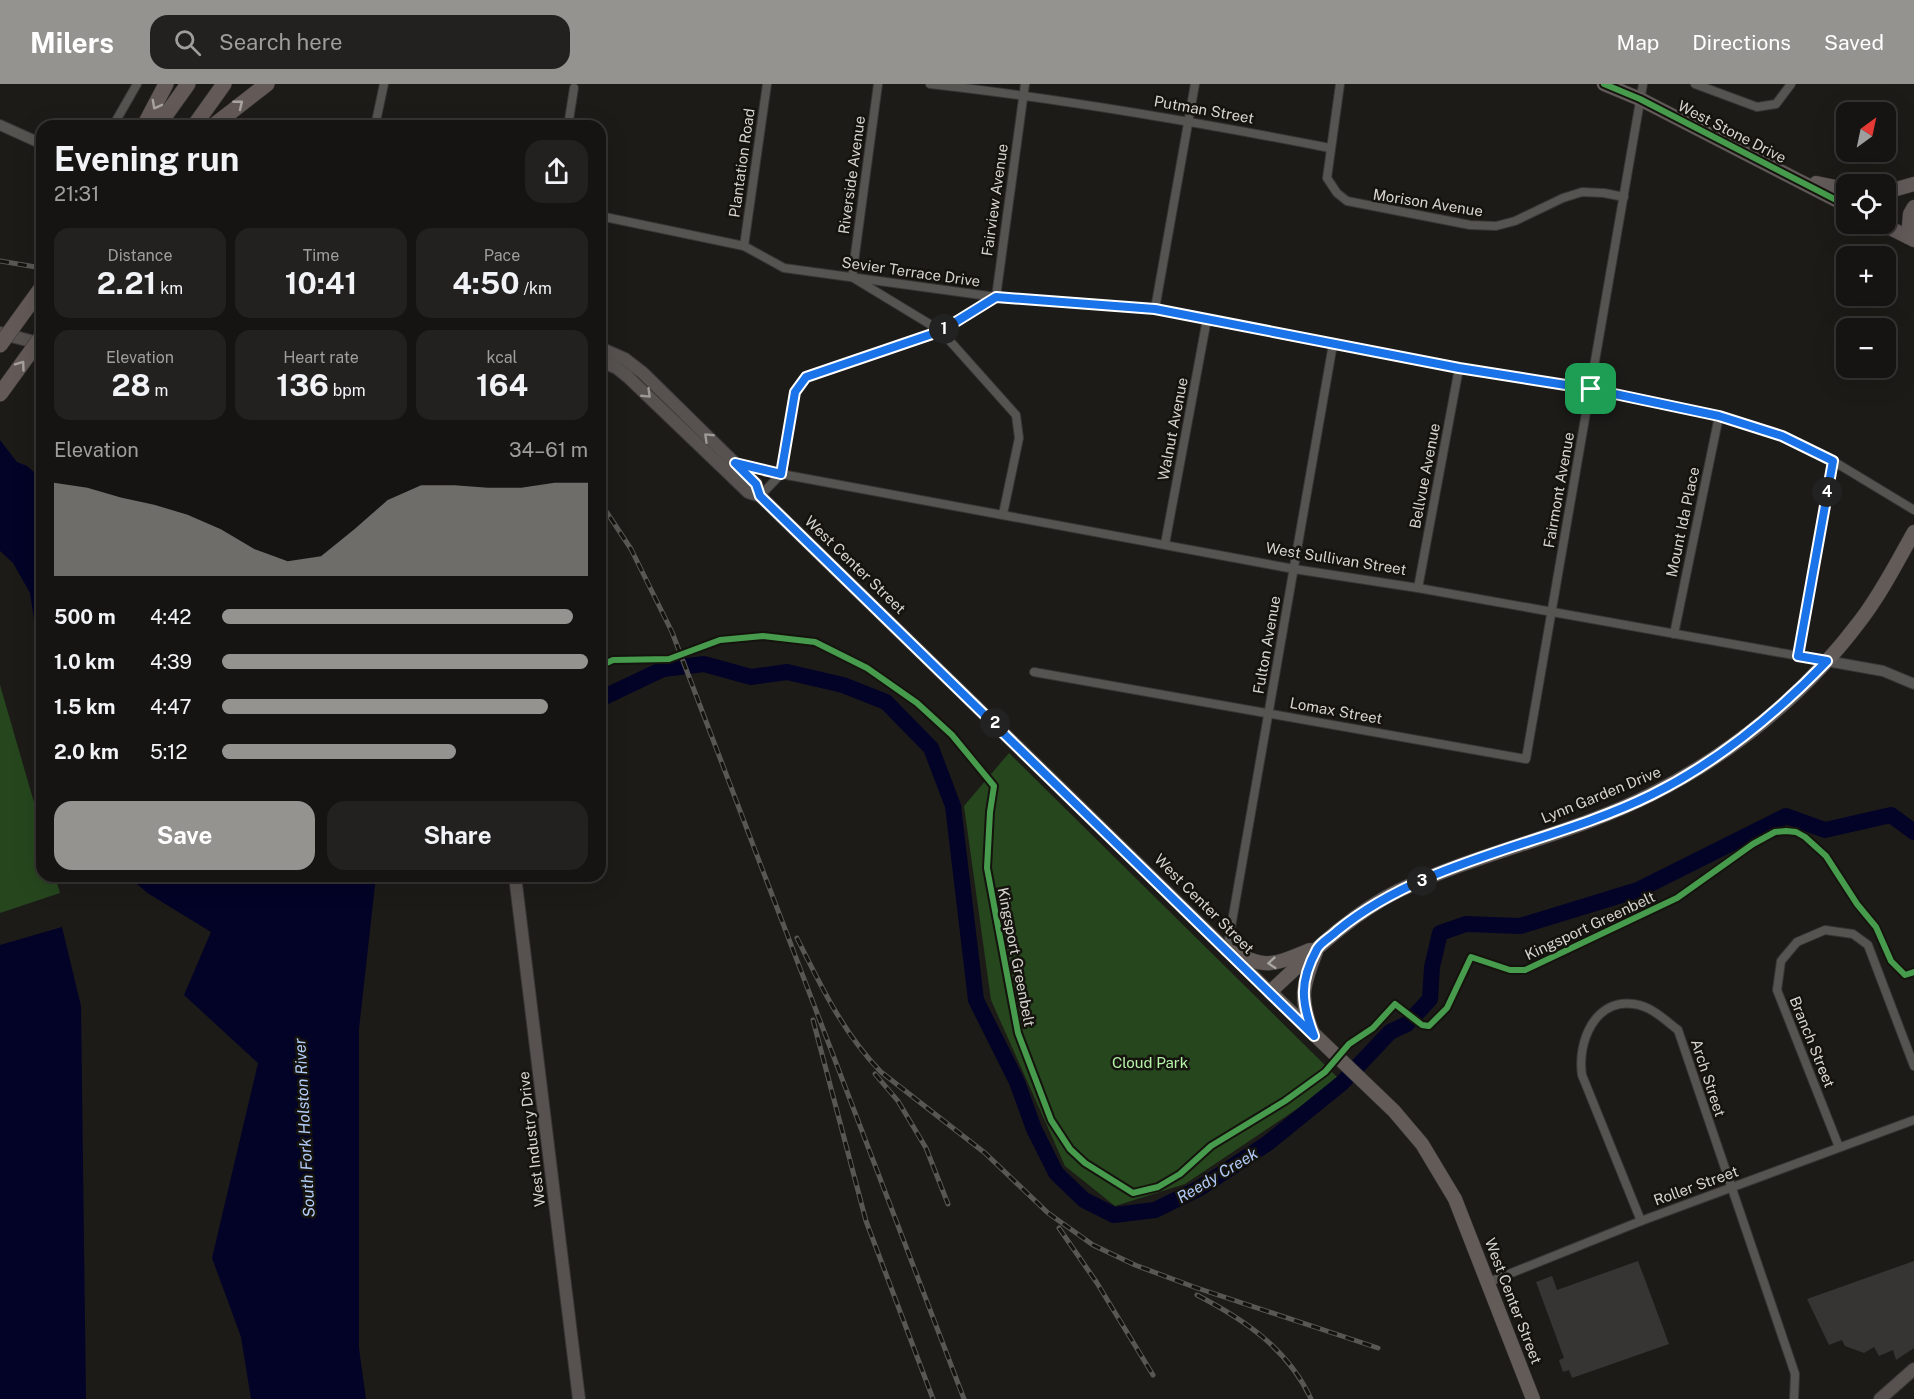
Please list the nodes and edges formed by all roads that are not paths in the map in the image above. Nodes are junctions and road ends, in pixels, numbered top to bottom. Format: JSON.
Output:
{"nodes":[{"id":1,"x":137,"y":84,"type":"edge"},
{"id":2,"x":166,"y":84,"type":"edge"},
{"id":3,"x":188,"y":84,"type":"edge"},
{"id":4,"x":224,"y":84,"type":"edge"},
{"id":5,"x":267,"y":84,"type":"edge"},
{"id":6,"x":384,"y":84,"type":"edge"},
{"id":7,"x":767,"y":84,"type":"edge"},
{"id":8,"x":878,"y":84,"type":"edge"},
{"id":9,"x":930,"y":84,"type":"edge"},
{"id":10,"x":1025,"y":84,"type":"edge"},
{"id":11,"x":1195,"y":84,"type":"edge"},
{"id":12,"x":1340,"y":84,"type":"edge"},
{"id":13,"x":1604,"y":84,"type":"edge"},
{"id":14,"x":1643,"y":84,"type":"edge"},
{"id":15,"x":1695,"y":84,"type":"edge"},
{"id":16,"x":1791,"y":84,"type":"edge"},
{"id":17,"x":574,"y":88,"type":"dead end"},
{"id":18,"x":1023,"y":94,"type":"junction"},
{"id":19,"x":1640,"y":99,"type":"junction"},
{"id":20,"x":116,"y":120,"type":"edge"},
{"id":21,"x":147,"y":120,"type":"edge"},
{"id":22,"x":162,"y":120,"type":"edge"},
{"id":23,"x":198,"y":120,"type":"edge"},
{"id":24,"x":221,"y":120,"type":"edge"},
{"id":25,"x":376,"y":120,"type":"edge"},
{"id":26,"x":569,"y":120,"type":"edge"},
{"id":27,"x":1188,"y":120,"type":"junction"},
{"id":28,"x":0,"y":125,"type":"edge"},
{"id":29,"x":36,"y":141,"type":"edge"},
{"id":30,"x":1330,"y":148,"type":"junction"},
{"id":31,"x":1791,"y":176,"type":"junction"},
{"id":32,"x":1914,"y":184,"type":"edge"},
{"id":33,"x":1836,"y":187,"type":"edge"},
{"id":34,"x":1896,"y":189,"type":"edge"},
{"id":35,"x":1624,"y":197,"type":"junction"},
{"id":36,"x":1836,"y":200,"type":"edge"},
{"id":37,"x":1914,"y":207,"type":"edge"},
{"id":38,"x":606,"y":217,"type":"edge"},
{"id":39,"x":1896,"y":230,"type":"edge"},
{"id":40,"x":1912,"y":237,"type":"edge"},
{"id":41,"x":744,"y":246,"type":"junction"},
{"id":42,"x":852,"y":277,"type":"junction"},
{"id":43,"x":36,"y":295,"type":"edge"},
{"id":44,"x":996,"y":297,"type":"junction"},
{"id":45,"x":1155,"y":309,"type":"junction"},
{"id":46,"x":1207,"y":319,"type":"junction"},
{"id":47,"x":941,"y":331,"type":"junction"},
{"id":48,"x":0,"y":333,"type":"edge"},
{"id":49,"x":36,"y":342,"type":"edge"},
{"id":50,"x":36,"y":344,"type":"edge"},
{"id":51,"x":1333,"y":344,"type":"junction"},
{"id":52,"x":0,"y":345,"type":"edge"},
{"id":53,"x":606,"y":351,"type":"edge"},
{"id":54,"x":606,"y":363,"type":"edge"},
{"id":55,"x":1459,"y":368,"type":"junction"},
{"id":56,"x":1591,"y":389,"type":"junction"},
{"id":57,"x":0,"y":394,"type":"edge"},
{"id":58,"x":1719,"y":416,"type":"junction"},
{"id":59,"x":1833,"y":461,"type":"junction"},
{"id":60,"x":735,"y":463,"type":"junction"},
{"id":61,"x":781,"y":474,"type":"junction"},
{"id":62,"x":760,"y":496,"type":"junction"},
{"id":63,"x":1914,"y":510,"type":"edge"},
{"id":64,"x":1003,"y":514,"type":"junction"},
{"id":65,"x":1914,"y":532,"type":"edge"},
{"id":66,"x":1166,"y":544,"type":"junction"},
{"id":67,"x":1294,"y":569,"type":"junction"},
{"id":68,"x":1418,"y":588,"type":"junction"},
{"id":69,"x":1551,"y":613,"type":"junction"},
{"id":70,"x":1674,"y":634,"type":"junction"},
{"id":71,"x":1798,"y":656,"type":"junction"},
{"id":72,"x":1827,"y":661,"type":"junction"},
{"id":73,"x":1034,"y":672,"type":"dead end"},
{"id":74,"x":1914,"y":684,"type":"edge"},
{"id":75,"x":1268,"y":712,"type":"junction"},
{"id":76,"x":1526,"y":759,"type":"joint"},
{"id":77,"x":516,"y":882,"type":"edge"},
{"id":78,"x":1318,"y":947,"type":"junction"},
{"id":79,"x":1227,"y":950,"type":"junction"},
{"id":80,"x":1270,"y":992,"type":"junction"},
{"id":81,"x":1314,"y":1036,"type":"junction"},
{"id":82,"x":1914,"y":1066,"type":"edge"},
{"id":83,"x":1914,"y":1120,"type":"edge"},
{"id":84,"x":1839,"y":1147,"type":"junction"},
{"id":85,"x":1730,"y":1188,"type":"junction"},
{"id":86,"x":1641,"y":1221,"type":"junction"},
{"id":87,"x":1489,"y":1282,"type":"junction"},
{"id":88,"x":1914,"y":1370,"type":"edge"},
{"id":89,"x":579,"y":1399,"type":"edge"},
{"id":90,"x":1533,"y":1399,"type":"edge"},
{"id":91,"x":1794,"y":1399,"type":"edge"},
{"id":92,"x":1880,"y":1399,"type":"edge"}],
"edges":[{"from":1,"to":20,"type":"street"},
{"from":2,"to":21,"type":"highway","one_way":true},
{"from":3,"to":22,"type":"highway"},
{"from":4,"to":23,"type":"highway"},
{"from":24,"to":5,"type":"highway","one_way":true},
{"from":6,"to":25,"type":"street"},
{"from":7,"to":41,"type":"street","name":"Plantation Road"},
{"from":8,"to":42,"type":"street","name":"Riverside Avenue"},
{"from":9,"to":18,"type":"street","name":"Putman Street"},
{"from":10,"to":18,"type":"street","name":"Fairview Avenue"},
{"from":11,"to":27,"type":"street"},
{"from":12,"to":30,"type":"street","name":"Morison Avenue"},
{"from":13,"to":19,"type":"highway","name":"West Stone Drive"},
{"from":14,"to":19,"type":"street","name":"Fairmont Avenue"},
{"from":15,"to":16,"type":"street"},
{"from":17,"to":26,"type":"street"},
{"from":18,"to":27,"type":"street","name":"Putman Street"},
{"from":18,"to":44,"type":"street","name":"Fairview Avenue"},
{"from":19,"to":31,"type":"highway","name":"West Stone Drive"},
{"from":19,"to":35,"type":"street","name":"Fairmont Avenue"},
{"from":27,"to":30,"type":"street","name":"Putman Street"},
{"from":27,"to":45,"type":"street"},
{"from":28,"to":29,"type":"street"},
{"from":30,"to":35,"type":"street","name":"Morison Avenue"},
{"from":31,"to":33,"type":"highway"},
{"from":31,"to":36,"type":"highway","name":"West Stone Drive"},
{"from":32,"to":34,"type":"highway"},
{"from":35,"to":56,"type":"street","name":"Fairmont Avenue"},
{"from":37,"to":40,"type":"highway"},
{"from":38,"to":41,"type":"street","name":"Sevier Terrace Drive"},
{"from":39,"to":40,"type":"highway"},
{"from":41,"to":42,"type":"street","name":"Sevier Terrace Drive"},
{"from":42,"to":44,"type":"street","name":"Sevier Terrace Drive"},
{"from":42,"to":47,"type":"street"},
{"from":43,"to":52,"type":"highway","bridge":true},
{"from":44,"to":45,"type":"street","name":"Sevier Terrace Drive"},
{"from":44,"to":47,"type":"street"},
{"from":45,"to":46,"type":"street","name":"Sevier Terrace Drive"},
{"from":46,"to":51,"type":"street","name":"Sevier Terrace Drive"},
{"from":46,"to":66,"type":"street","name":"Walnut Avenue"},
{"from":47,"to":61,"type":"street"},
{"from":47,"to":64,"type":"street"},
{"from":48,"to":49,"type":"main road"},
{"from":57,"to":50,"type":"highway","one_way":true,"bridge":true},
{"from":51,"to":55,"type":"street","name":"Sevier Terrace Drive"},
{"from":51,"to":67,"type":"street","name":"Fulton Avenue"},
{"from":60,"to":53,"type":"main road","name":"West Center Street","one_way":true},
{"from":54,"to":62,"type":"main road","name":"West Center Street","one_way":true},
{"from":55,"to":56,"type":"street","name":"Sevier Terrace Drive"},
{"from":55,"to":68,"type":"street","name":"Bellvue Avenue"},
{"from":56,"to":58,"type":"street","name":"Sevier Terrace Drive"},
{"from":56,"to":69,"type":"street","name":"Fairmont Avenue"},
{"from":58,"to":59,"type":"street","name":"Sevier Terrace Drive"},
{"from":58,"to":70,"type":"street","name":"Mount Ida Place"},
{"from":59,"to":63,"type":"street","name":"Sevier Terrace Drive"},
{"from":59,"to":71,"type":"street"},
{"from":60,"to":61,"type":"street","name":"West Sullivan Street"},
{"from":60,"to":62,"type":"main road","name":"West Center Street"},
{"from":61,"to":62,"type":"street"},
{"from":61,"to":64,"type":"street","name":"West Sullivan Street"},
{"from":62,"to":79,"type":"main road","name":"West Center Street"},
{"from":64,"to":66,"type":"street","name":"West Sullivan Street"},
{"from":65,"to":72,"type":"main road","name":"Lynn Garden Drive"},
{"from":66,"to":67,"type":"street","name":"West Sullivan Street"},
{"from":67,"to":68,"type":"street","name":"West Sullivan Street"},
{"from":67,"to":75,"type":"street","name":"Fulton Avenue"},
{"from":68,"to":69,"type":"street","name":"West Sullivan Street"},
{"from":69,"to":70,"type":"street","name":"West Sullivan Street"},
{"from":69,"to":76,"type":"street","name":"Fairmont Avenue"},
{"from":70,"to":71,"type":"street","name":"West Sullivan Street"},
{"from":71,"to":72,"type":"street","name":"West Sullivan Street"},
{"from":72,"to":74,"type":"street","name":"West Sullivan Street"},
{"from":72,"to":78,"type":"main road","name":"Lynn Garden Drive"},
{"from":73,"to":75,"type":"street","name":"Lomax Street"},
{"from":75,"to":76,"type":"street","name":"Lomax Street"},
{"from":75,"to":79,"type":"street","name":"Fulton Avenue"},
{"from":77,"to":89,"type":"main road","name":"West Industry Drive"},
{"from":78,"to":79,"type":"main road","one_way":true},
{"from":78,"to":80,"type":"main road","name":"Lynn Garden Drive"},
{"from":78,"to":81,"type":"main road"},
{"from":79,"to":80,"type":"main road","name":"West Center Street"},
{"from":80,"to":81,"type":"main road","name":"West Center Street"},
{"from":81,"to":87,"type":"main road","name":"West Center Street"},
{"from":82,"to":84,"type":"street","name":"Branch Street"},
{"from":83,"to":84,"type":"street","name":"Roller Street"},
{"from":84,"to":85,"type":"street","name":"Roller Street"},
{"from":85,"to":86,"type":"street","name":"Roller Street"},
{"from":85,"to":86,"type":"street","name":"Arch Street"},
{"from":85,"to":91,"type":"street","name":"Arch Street"},
{"from":86,"to":87,"type":"street","name":"Roller Street"},
{"from":87,"to":90,"type":"main road","name":"West Center Street"},
{"from":88,"to":92,"type":"main road"}]}
